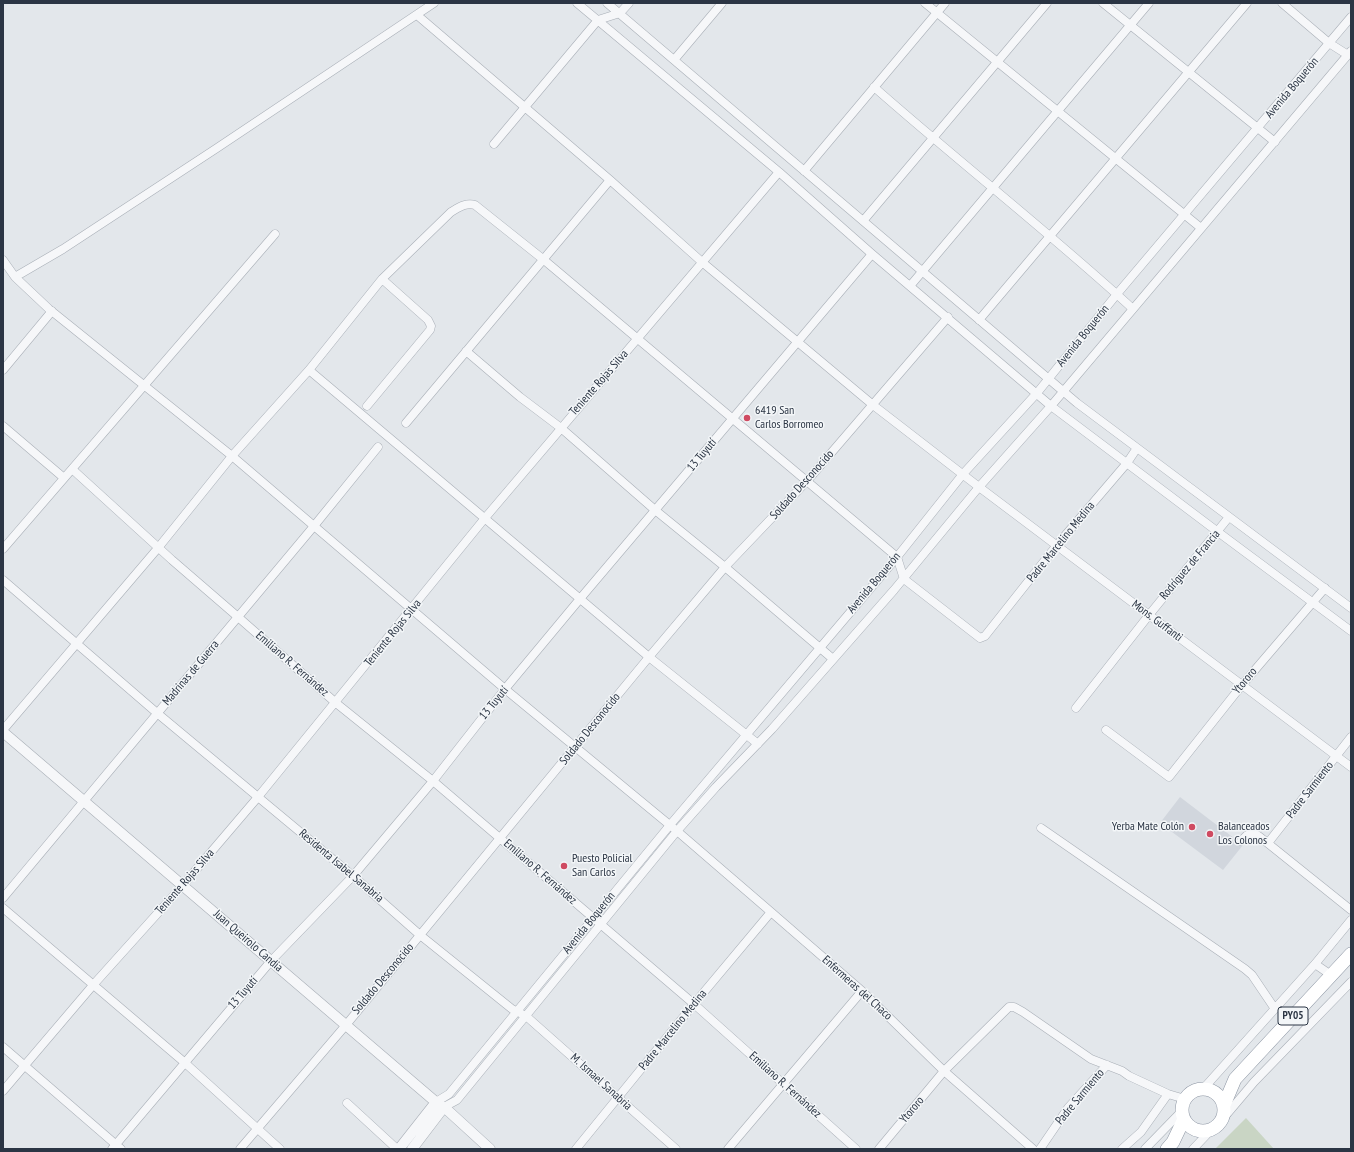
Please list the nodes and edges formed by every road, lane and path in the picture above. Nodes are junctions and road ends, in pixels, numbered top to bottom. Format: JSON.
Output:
{"nodes":[{"id":1,"x":434,"y":3,"type":"edge"},
{"id":2,"x":577,"y":3,"type":"edge"},
{"id":3,"x":607,"y":3,"type":"edge"},
{"id":4,"x":629,"y":3,"type":"edge"},
{"id":5,"x":722,"y":3,"type":"edge"},
{"id":6,"x":925,"y":3,"type":"edge"},
{"id":7,"x":945,"y":3,"type":"edge"},
{"id":8,"x":1048,"y":3,"type":"edge"},
{"id":9,"x":1103,"y":3,"type":"edge"},
{"id":10,"x":1149,"y":3,"type":"edge"},
{"id":11,"x":1247,"y":3,"type":"edge"},
{"id":12,"x":1282,"y":3,"type":"edge"},
{"id":13,"x":619,"y":13,"type":"junction"},
{"id":14,"x":937,"y":13,"type":"junction"},
{"id":15,"x":417,"y":15,"type":"junction"},
{"id":16,"x":1351,"y":17,"type":"edge"},
{"id":17,"x":598,"y":20,"type":"junction"},
{"id":18,"x":1130,"y":25,"type":"junction"},
{"id":19,"x":1329,"y":43,"type":"junction"},
{"id":20,"x":1349,"y":53,"type":"edge"},
{"id":21,"x":674,"y":60,"type":"junction"},
{"id":22,"x":997,"y":62,"type":"junction"},
{"id":23,"x":1188,"y":71,"type":"junction"},
{"id":24,"x":874,"y":87,"type":"junction"},
{"id":25,"x":525,"y":107,"type":"junction"},
{"id":26,"x":1058,"y":111,"type":"junction"},
{"id":27,"x":1257,"y":128,"type":"junction"},
{"id":28,"x":933,"y":138,"type":"junction"},
{"id":29,"x":1275,"y":142,"type":"junction"},
{"id":30,"x":494,"y":144,"type":"dead end"},
{"id":31,"x":1115,"y":157,"type":"junction"},
{"id":32,"x":804,"y":171,"type":"junction"},
{"id":33,"x":779,"y":172,"type":"junction"},
{"id":34,"x":610,"y":180,"type":"junction"},
{"id":35,"x":993,"y":188,"type":"junction"},
{"id":36,"x":1185,"y":214,"type":"junction"},
{"id":37,"x":863,"y":221,"type":"junction"},
{"id":38,"x":1201,"y":228,"type":"junction"},
{"id":39,"x":275,"y":234,"type":"dead end"},
{"id":40,"x":1050,"y":236,"type":"junction"},
{"id":41,"x":872,"y":254,"type":"junction"},
{"id":42,"x":3,"y":260,"type":"edge"},
{"id":43,"x":544,"y":260,"type":"junction"},
{"id":44,"x":702,"y":262,"type":"junction"},
{"id":45,"x":922,"y":272,"type":"junction"},
{"id":46,"x":15,"y":277,"type":"junction"},
{"id":47,"x":382,"y":280,"type":"junction"},
{"id":48,"x":910,"y":286,"type":"junction"},
{"id":49,"x":1117,"y":294,"type":"junction"},
{"id":50,"x":1133,"y":309,"type":"junction"},
{"id":51,"x":52,"y":311,"type":"junction"},
{"id":52,"x":948,"y":318,"type":"junction"},
{"id":53,"x":978,"y":320,"type":"junction"},
{"id":54,"x":637,"y":340,"type":"junction"},
{"id":55,"x":798,"y":341,"type":"junction"},
{"id":56,"x":466,"y":350,"type":"junction"},
{"id":57,"x":4,"y":368,"type":"edge"},
{"id":58,"x":309,"y":370,"type":"junction"},
{"id":59,"x":1048,"y":379,"type":"junction"},
{"id":60,"x":144,"y":385,"type":"junction"},
{"id":61,"x":1063,"y":391,"type":"junction"},
{"id":62,"x":1037,"y":393,"type":"junction"},
{"id":63,"x":873,"y":405,"type":"junction"},
{"id":64,"x":367,"y":406,"type":"dead end"},
{"id":65,"x":1051,"y":406,"type":"junction"},
{"id":66,"x":732,"y":419,"type":"junction"},
{"id":67,"x":406,"y":423,"type":"dead end"},
{"id":68,"x":3,"y":426,"type":"edge"},
{"id":69,"x":561,"y":428,"type":"junction"},
{"id":70,"x":378,"y":447,"type":"dead end"},
{"id":71,"x":1137,"y":448,"type":"junction"},
{"id":72,"x":232,"y":456,"type":"junction"},
{"id":73,"x":1126,"y":463,"type":"junction"},
{"id":74,"x":72,"y":469,"type":"junction"},
{"id":75,"x":963,"y":474,"type":"junction"},
{"id":76,"x":64,"y":478,"type":"junction"},
{"id":77,"x":807,"y":481,"type":"junction"},
{"id":78,"x":979,"y":487,"type":"junction"},
{"id":79,"x":655,"y":510,"type":"junction"},
{"id":80,"x":1229,"y":517,"type":"junction"},
{"id":81,"x":485,"y":518,"type":"junction"},
{"id":82,"x":314,"y":526,"type":"junction"},
{"id":83,"x":1218,"y":532,"type":"junction"},
{"id":84,"x":1057,"y":546,"type":"junction"},
{"id":85,"x":158,"y":548,"type":"junction"},
{"id":86,"x":3,"y":549,"type":"edge"},
{"id":87,"x":897,"y":557,"type":"junction"},
{"id":88,"x":725,"y":567,"type":"junction"},
{"id":89,"x":904,"y":579,"type":"junction"},
{"id":90,"x":3,"y":580,"type":"edge"},
{"id":91,"x":1325,"y":588,"type":"junction"},
{"id":92,"x":579,"y":600,"type":"junction"},
{"id":93,"x":1312,"y":602,"type":"junction"},
{"id":94,"x":1351,"y":608,"type":"edge"},
{"id":95,"x":412,"y":609,"type":"junction"},
{"id":96,"x":1149,"y":614,"type":"junction"},
{"id":97,"x":238,"y":617,"type":"junction"},
{"id":98,"x":1351,"y":631,"type":"edge"},
{"id":99,"x":77,"y":644,"type":"junction"},
{"id":100,"x":820,"y":648,"type":"junction"},
{"id":101,"x":649,"y":658,"type":"junction"},
{"id":102,"x":833,"y":659,"type":"junction"},
{"id":103,"x":1242,"y":685,"type":"junction"},
{"id":104,"x":505,"y":689,"type":"junction"},
{"id":105,"x":336,"y":703,"type":"junction"},
{"id":106,"x":1076,"y":708,"type":"dead end"},
{"id":107,"x":157,"y":713,"type":"junction"},
{"id":108,"x":1106,"y":730,"type":"dead end"},
{"id":109,"x":3,"y":731,"type":"edge"},
{"id":110,"x":746,"y":735,"type":"junction"},
{"id":111,"x":1351,"y":737,"type":"edge"},
{"id":112,"x":758,"y":744,"type":"junction"},
{"id":113,"x":575,"y":747,"type":"junction"},
{"id":114,"x":1336,"y":756,"type":"junction"},
{"id":115,"x":1351,"y":767,"type":"edge"},
{"id":116,"x":433,"y":781,"type":"junction"},
{"id":117,"x":258,"y":797,"type":"junction"},
{"id":118,"x":84,"y":802,"type":"junction"},
{"id":119,"x":670,"y":825,"type":"junction"},
{"id":120,"x":1041,"y":828,"type":"dead end"},
{"id":121,"x":677,"y":831,"type":"junction"},
{"id":122,"x":500,"y":838,"type":"junction"},
{"id":123,"x":1241,"y":841,"type":"dead end"},
{"id":124,"x":1268,"y":843,"type":"junction"},
{"id":125,"x":352,"y":876,"type":"junction"},
{"id":126,"x":183,"y":886,"type":"junction"},
{"id":127,"x":3,"y":898,"type":"edge"},
{"id":128,"x":3,"y":908,"type":"edge"},
{"id":129,"x":1351,"y":910,"type":"edge"},
{"id":130,"x":772,"y":912,"type":"junction"},
{"id":131,"x":593,"y":918,"type":"junction"},
{"id":132,"x":1351,"y":920,"type":"edge"},
{"id":133,"x":601,"y":925,"type":"junction"},
{"id":134,"x":420,"y":935,"type":"junction"},
{"id":135,"x":1351,"y":954,"type":"edge"},
{"id":136,"x":271,"y":961,"type":"junction"},
{"id":137,"x":1315,"y":964,"type":"junction"},
{"id":138,"x":1331,"y":975,"type":"junction"},
{"id":139,"x":1351,"y":982,"type":"edge"},
{"id":140,"x":94,"y":984,"type":"junction"},
{"id":141,"x":862,"y":991,"type":"junction"},
{"id":142,"x":694,"y":1004,"type":"junction"},
{"id":143,"x":1275,"y":1009,"type":"junction"},
{"id":144,"x":517,"y":1012,"type":"junction"},
{"id":145,"x":526,"y":1016,"type":"junction"},
{"id":146,"x":346,"y":1025,"type":"junction"},
{"id":147,"x":3,"y":1047,"type":"edge"},
{"id":148,"x":184,"y":1062,"type":"junction"},
{"id":149,"x":1107,"y":1065,"type":"junction"},
{"id":150,"x":25,"y":1066,"type":"junction"},
{"id":151,"x":944,"y":1071,"type":"junction"},
{"id":152,"x":1235,"y":1079,"type":"junction"},
{"id":153,"x":783,"y":1083,"type":"junction"},
{"id":154,"x":1205,"y":1089,"type":"junction"},
{"id":155,"x":3,"y":1090,"type":"edge"},
{"id":156,"x":1168,"y":1094,"type":"junction"},
{"id":157,"x":618,"y":1097,"type":"junction"},
{"id":158,"x":346,"y":1103,"type":"dead end"},
{"id":159,"x":440,"y":1104,"type":"junction"},
{"id":160,"x":1224,"y":1105,"type":"junction"},
{"id":161,"x":1184,"y":1110,"type":"junction"},
{"id":162,"x":1212,"y":1127,"type":"junction"},
{"id":163,"x":258,"y":1128,"type":"junction"},
{"id":164,"x":1170,"y":1146,"type":"edge"},
{"id":165,"x":116,"y":1147,"type":"edge"},
{"id":166,"x":240,"y":1149,"type":"edge"},
{"id":167,"x":280,"y":1149,"type":"edge"},
{"id":168,"x":398,"y":1149,"type":"edge"},
{"id":169,"x":412,"y":1149,"type":"edge"},
{"id":170,"x":490,"y":1149,"type":"edge"},
{"id":171,"x":576,"y":1149,"type":"edge"},
{"id":172,"x":676,"y":1149,"type":"edge"},
{"id":173,"x":728,"y":1149,"type":"edge"},
{"id":174,"x":856,"y":1149,"type":"edge"},
{"id":175,"x":879,"y":1149,"type":"edge"},
{"id":176,"x":1033,"y":1149,"type":"edge"},
{"id":177,"x":1040,"y":1149,"type":"edge"},
{"id":178,"x":1122,"y":1149,"type":"edge"},
{"id":179,"x":1145,"y":1149,"type":"edge"},
{"id":180,"x":1193,"y":1149,"type":"edge"}],
"edges":[{"from":1,"to":15,"type":"street"},
{"from":2,"to":17,"type":"street"},
{"from":3,"to":13,"type":"street"},
{"from":4,"to":13,"type":"street"},
{"from":5,"to":21,"type":"street"},
{"from":6,"to":14,"type":"street"},
{"from":7,"to":14,"type":"street"},
{"from":8,"to":22,"type":"street"},
{"from":9,"to":18,"type":"street"},
{"from":10,"to":18,"type":"street"},
{"from":11,"to":23,"type":"street"},
{"from":12,"to":19,"type":"street"},
{"from":13,"to":17,"type":"street"},
{"from":13,"to":21,"type":"street"},
{"from":14,"to":22,"type":"street"},
{"from":14,"to":24,"type":"street"},
{"from":15,"to":25,"type":"street","name":"Mons. Guffanti"},
{"from":15,"to":46,"type":"street"},
{"from":16,"to":19,"type":"street","name":"Avenida Boquerón"},
{"from":17,"to":25,"type":"street"},
{"from":17,"to":33,"type":"street"},
{"from":18,"to":23,"type":"street"},
{"from":18,"to":26,"type":"street"},
{"from":19,"to":20,"type":"street"},
{"from":19,"to":27,"type":"street","name":"Avenida Boquerón"},
{"from":20,"to":29,"type":"street","name":"Avenida Boquerón"},
{"from":21,"to":32,"type":"street"},
{"from":22,"to":26,"type":"street"},
{"from":22,"to":28,"type":"street"},
{"from":23,"to":27,"type":"street"},
{"from":23,"to":31,"type":"street"},
{"from":24,"to":28,"type":"street"},
{"from":24,"to":32,"type":"street"},
{"from":25,"to":30,"type":"street"},
{"from":25,"to":34,"type":"street","name":"Mons. Guffanti"},
{"from":26,"to":31,"type":"street"},
{"from":26,"to":35,"type":"street"},
{"from":27,"to":29,"type":"street"},
{"from":27,"to":36,"type":"street","name":"Avenida Boquerón"},
{"from":28,"to":35,"type":"street"},
{"from":28,"to":37,"type":"street"},
{"from":29,"to":38,"type":"street","name":"Avenida Boquerón"},
{"from":31,"to":36,"type":"street"},
{"from":31,"to":40,"type":"street"},
{"from":32,"to":37,"type":"street"},
{"from":33,"to":41,"type":"street"},
{"from":33,"to":44,"type":"street","name":"Teniente Rojas Silva"},
{"from":34,"to":43,"type":"street"},
{"from":34,"to":44,"type":"street","name":"Mons. Guffanti"},
{"from":35,"to":40,"type":"street"},
{"from":35,"to":45,"type":"street"},
{"from":36,"to":38,"type":"street"},
{"from":36,"to":49,"type":"street","name":"Avenida Boquerón"},
{"from":37,"to":45,"type":"street"},
{"from":38,"to":50,"type":"street","name":"Avenida Boquerón"},
{"from":39,"to":60,"type":"street"},
{"from":40,"to":49,"type":"street"},
{"from":40,"to":53,"type":"street"},
{"from":41,"to":48,"type":"street"},
{"from":41,"to":55,"type":"street","name":"13 Tuyutí"},
{"from":42,"to":46,"type":"street","name":"Enfermeras del Chaco"},
{"from":43,"to":47,"type":"street"},
{"from":43,"to":54,"type":"street"},
{"from":43,"to":56,"type":"street"},
{"from":44,"to":54,"type":"street","name":"Teniente Rojas Silva"},
{"from":44,"to":55,"type":"street","name":"Mons. Guffanti"},
{"from":45,"to":48,"type":"street"},
{"from":45,"to":53,"type":"street"},
{"from":46,"to":51,"type":"street","name":"Enfermeras del Chaco"},
{"from":47,"to":58,"type":"street"},
{"from":47,"to":64,"type":"street"},
{"from":48,"to":52,"type":"street"},
{"from":49,"to":50,"type":"street"},
{"from":49,"to":59,"type":"street","name":"Avenida Boquerón"},
{"from":50,"to":61,"type":"street","name":"Avenida Boquerón"},
{"from":51,"to":57,"type":"street"},
{"from":51,"to":60,"type":"street","name":"Enfermeras del Chaco"},
{"from":52,"to":62,"type":"street"},
{"from":52,"to":63,"type":"street","name":"Soldado Desconocido"},
{"from":53,"to":59,"type":"street"},
{"from":54,"to":66,"type":"street"},
{"from":54,"to":69,"type":"street","name":"Teniente Rojas Silva"},
{"from":55,"to":63,"type":"street","name":"Mons. Guffanti"},
{"from":55,"to":66,"type":"street","name":"13 Tuyutí"},
{"from":56,"to":67,"type":"street"},
{"from":56,"to":69,"type":"street"},
{"from":58,"to":72,"type":"street"},
{"from":58,"to":81,"type":"street"},
{"from":59,"to":61,"type":"street"},
{"from":59,"to":62,"type":"street","name":"Avenida Boquerón"},
{"from":60,"to":72,"type":"street","name":"Enfermeras del Chaco"},
{"from":60,"to":74,"type":"street"},
{"from":61,"to":65,"type":"street","name":"Avenida Boquerón"},
{"from":61,"to":71,"type":"street"},
{"from":62,"to":65,"type":"street"},
{"from":62,"to":75,"type":"street","name":"Avenida Boquerón"},
{"from":63,"to":75,"type":"street","name":"Mons. Guffanti"},
{"from":63,"to":77,"type":"street","name":"Soldado Desconocido"},
{"from":65,"to":73,"type":"street"},
{"from":65,"to":78,"type":"street","name":"Avenida Boquerón"},
{"from":66,"to":77,"type":"street"},
{"from":66,"to":79,"type":"street","name":"13 Tuyutí"},
{"from":68,"to":76,"type":"street"},
{"from":69,"to":79,"type":"street"},
{"from":69,"to":81,"type":"street","name":"Teniente Rojas Silva"},
{"from":70,"to":82,"type":"street","name":"Madrinas de Guerra"},
{"from":71,"to":73,"type":"street","name":"Padre Marcelino Medina"},
{"from":71,"to":80,"type":"street"},
{"from":72,"to":82,"type":"street","name":"Enfermeras del Chaco"},
{"from":72,"to":85,"type":"street"},
{"from":73,"to":83,"type":"street"},
{"from":73,"to":84,"type":"street","name":"Padre Marcelino Medina"},
{"from":74,"to":76,"type":"street"},
{"from":74,"to":85,"type":"street","name":"Emiliano R. Fernández"},
{"from":75,"to":78,"type":"street","name":"Mons. Guffanti"},
{"from":75,"to":87,"type":"street","name":"Avenida Boquerón"},
{"from":76,"to":86,"type":"street"},
{"from":77,"to":87,"type":"street"},
{"from":77,"to":88,"type":"street","name":"Soldado Desconocido"},
{"from":78,"to":84,"type":"street","name":"Mons. Guffanti"},
{"from":78,"to":89,"type":"street","name":"Avenida Boquerón"},
{"from":79,"to":88,"type":"street"},
{"from":79,"to":92,"type":"street","name":"13 Tuyutí"},
{"from":80,"to":83,"type":"street","name":"Rodríguez de Francia"},
{"from":80,"to":91,"type":"street"},
{"from":81,"to":92,"type":"street"},
{"from":81,"to":95,"type":"street","name":"Teniente Rojas Silva"},
{"from":82,"to":95,"type":"street","name":"Enfermeras del Chaco"},
{"from":82,"to":97,"type":"street","name":"Madrinas de Guerra"},
{"from":83,"to":93,"type":"street"},
{"from":83,"to":96,"type":"street","name":"Rodríguez de Francia"},
{"from":84,"to":89,"type":"street","name":"Padre Marcelino Medina"},
{"from":84,"to":96,"type":"street","name":"Mons. Guffanti"},
{"from":85,"to":97,"type":"street","name":"Emiliano R. Fernández"},
{"from":85,"to":99,"type":"street"},
{"from":87,"to":89,"type":"street"},
{"from":87,"to":100,"type":"street","name":"Avenida Boquerón"},
{"from":88,"to":100,"type":"street"},
{"from":88,"to":101,"type":"street","name":"Soldado Desconocido"},
{"from":89,"to":102,"type":"street","name":"Avenida Boquerón"},
{"from":90,"to":99,"type":"street","name":"Residenta Isabel Sanabria"},
{"from":91,"to":93,"type":"street","name":"Ytororo"},
{"from":91,"to":94,"type":"street"},
{"from":92,"to":101,"type":"street"},
{"from":92,"to":104,"type":"street","name":"13 Tuyutí"},
{"from":93,"to":98,"type":"street"},
{"from":93,"to":103,"type":"street","name":"Ytororo"},
{"from":95,"to":104,"type":"street","name":"Enfermeras del Chaco"},
{"from":95,"to":105,"type":"street","name":"Teniente Rojas Silva"},
{"from":96,"to":103,"type":"street","name":"Mons. Guffanti"},
{"from":96,"to":106,"type":"street","name":"Rodríguez de Francia"},
{"from":97,"to":105,"type":"street","name":"Emiliano R. Fernández"},
{"from":97,"to":107,"type":"street","name":"Madrinas de Guerra"},
{"from":99,"to":107,"type":"street","name":"Residenta Isabel Sanabria"},
{"from":99,"to":109,"type":"street"},
{"from":100,"to":102,"type":"street"},
{"from":100,"to":110,"type":"street","name":"Avenida Boquerón"},
{"from":101,"to":110,"type":"street"},
{"from":101,"to":113,"type":"street","name":"Soldado Desconocido"},
{"from":102,"to":112,"type":"street","name":"Avenida Boquerón"},
{"from":103,"to":108,"type":"street","name":"Ytororo"},
{"from":103,"to":114,"type":"street","name":"Mons. Guffanti"},
{"from":104,"to":113,"type":"street","name":"Enfermeras del Chaco"},
{"from":104,"to":116,"type":"street","name":"13 Tuyutí"},
{"from":105,"to":116,"type":"street","name":"Emiliano R. Fernández"},
{"from":105,"to":117,"type":"street","name":"Teniente Rojas Silva"},
{"from":107,"to":117,"type":"street","name":"Residenta Isabel Sanabria"},
{"from":107,"to":118,"type":"street","name":"Madrinas de Guerra"},
{"from":109,"to":118,"type":"street","name":"Juan Queirolo Candia"},
{"from":110,"to":112,"type":"street"},
{"from":110,"to":119,"type":"street","name":"Avenida Boquerón"},
{"from":111,"to":114,"type":"street","name":"Padre Sarmiento"},
{"from":112,"to":121,"type":"street","name":"Avenida Boquerón"},
{"from":113,"to":119,"type":"street","name":"Enfermeras del Chaco"},
{"from":113,"to":122,"type":"street","name":"Soldado Desconocido"},
{"from":114,"to":115,"type":"street","name":"Mons. Guffanti"},
{"from":114,"to":124,"type":"street","name":"Padre Sarmiento"},
{"from":116,"to":122,"type":"street","name":"Emiliano R. Fernández"},
{"from":116,"to":125,"type":"street","name":"13 Tuyutí"},
{"from":117,"to":125,"type":"street","name":"Residenta Isabel Sanabria"},
{"from":117,"to":126,"type":"street","name":"Teniente Rojas Silva"},
{"from":118,"to":126,"type":"street","name":"Juan Queirolo Candia"},
{"from":118,"to":127,"type":"street","name":"Madrinas de Guerra"},
{"from":119,"to":121,"type":"street","name":"Enfermeras del Chaco"},
{"from":119,"to":131,"type":"street","name":"Avenida Boquerón"},
{"from":120,"to":143,"type":"street"},
{"from":121,"to":130,"type":"street","name":"Enfermeras del Chaco"},
{"from":121,"to":133,"type":"street","name":"Avenida Boquerón"},
{"from":122,"to":131,"type":"street","name":"Emiliano R. Fernández"},
{"from":122,"to":134,"type":"street","name":"Soldado Desconocido"},
{"from":123,"to":124,"type":"street"},
{"from":124,"to":129,"type":"street"},
{"from":125,"to":134,"type":"street","name":"Residenta Isabel Sanabria"},
{"from":125,"to":136,"type":"street","name":"13 Tuyutí"},
{"from":126,"to":136,"type":"street","name":"Juan Queirolo Candia"},
{"from":126,"to":140,"type":"street","name":"Teniente Rojas Silva"},
{"from":128,"to":140,"type":"street"},
{"from":130,"to":141,"type":"street","name":"Enfermeras del Chaco"},
{"from":130,"to":142,"type":"street","name":"Padre Marcelino Medina"},
{"from":131,"to":133,"type":"street","name":"Emiliano R. Fernández"},
{"from":131,"to":144,"type":"street","name":"Avenida Boquerón"},
{"from":132,"to":137,"type":"street"},
{"from":133,"to":142,"type":"street","name":"Emiliano R. Fernández"},
{"from":133,"to":145,"type":"street","name":"Avenida Boquerón"},
{"from":134,"to":144,"type":"street","name":"Residenta Isabel Sanabria"},
{"from":134,"to":146,"type":"street","name":"Soldado Desconocido"},
{"from":135,"to":138,"type":"highway","number":"PY05"},
{"from":136,"to":146,"type":"street","name":"Juan Queirolo Candia"},
{"from":136,"to":148,"type":"street","name":"13 Tuyutí"},
{"from":137,"to":138,"type":"street"},
{"from":137,"to":143,"type":"street"},
{"from":138,"to":152,"type":"highway","number":"PY05"},
{"from":139,"to":162,"type":"street"},
{"from":140,"to":148,"type":"street"},
{"from":140,"to":150,"type":"street","name":"Teniente Rojas Silva"},
{"from":141,"to":151,"type":"street","name":"Enfermeras del Chaco"},
{"from":141,"to":153,"type":"street"},
{"from":142,"to":153,"type":"street","name":"Emiliano R. Fernández"},
{"from":142,"to":157,"type":"street","name":"Padre Marcelino Medina"},
{"from":143,"to":154,"type":"street"},
{"from":144,"to":145,"type":"street","name":"Residenta Isabel Sanabria"},
{"from":144,"to":159,"type":"street","name":"Avenida Boquerón"},
{"from":145,"to":157,"type":"street","name":"M. Ismael Sanabria"},
{"from":145,"to":159,"type":"street","name":"Avenida Boquerón"},
{"from":146,"to":159,"type":"street","name":"Juan Queirolo Candia"},
{"from":146,"to":163,"type":"street","name":"Soldado Desconocido"},
{"from":147,"to":150,"type":"street"},
{"from":148,"to":163,"type":"street"},
{"from":148,"to":165,"type":"street","name":"13 Tuyutí"},
{"from":149,"to":151,"type":"street","name":"Ytororo"},
{"from":149,"to":156,"type":"street"},
{"from":149,"to":177,"type":"street","name":"Padre Sarmiento"},
{"from":150,"to":155,"type":"street","name":"Teniente Rojas Silva"},
{"from":150,"to":165,"type":"street"},
{"from":151,"to":175,"type":"street","name":"Ytororo"},
{"from":151,"to":176,"type":"street","name":"Enfermeras del Chaco"},
{"from":152,"to":154,"type":"highway","number":"PY05"},
{"from":152,"to":160,"type":"highway","number":"PY05"},
{"from":153,"to":173,"type":"street"},
{"from":153,"to":174,"type":"street","name":"Emiliano R. Fernández"},
{"from":154,"to":160,"type":"highway"},
{"from":154,"to":161,"type":"highway","number":"PY05"},
{"from":156,"to":161,"type":"street"},
{"from":156,"to":178,"type":"street"},
{"from":157,"to":171,"type":"street","name":"Padre Marcelino Medina"},
{"from":157,"to":172,"type":"street","name":"M. Ismael Sanabria"},
{"from":158,"to":168,"type":"street"},
{"from":159,"to":168,"type":"street","name":"Avenida Boquerón"},
{"from":159,"to":169,"type":"street","name":"Avenida Boquerón"},
{"from":159,"to":170,"type":"street","name":"Juan Queirolo Candia"},
{"from":160,"to":162,"type":"highway","number":"PY05"},
{"from":161,"to":162,"type":"highway"},
{"from":161,"to":164,"type":"highway"},
{"from":161,"to":179,"type":"street"},
{"from":162,"to":164,"type":"highway"},
{"from":162,"to":180,"type":"street"},
{"from":163,"to":166,"type":"street","name":"Soldado Desconocido"},
{"from":163,"to":167,"type":"street"}]}
